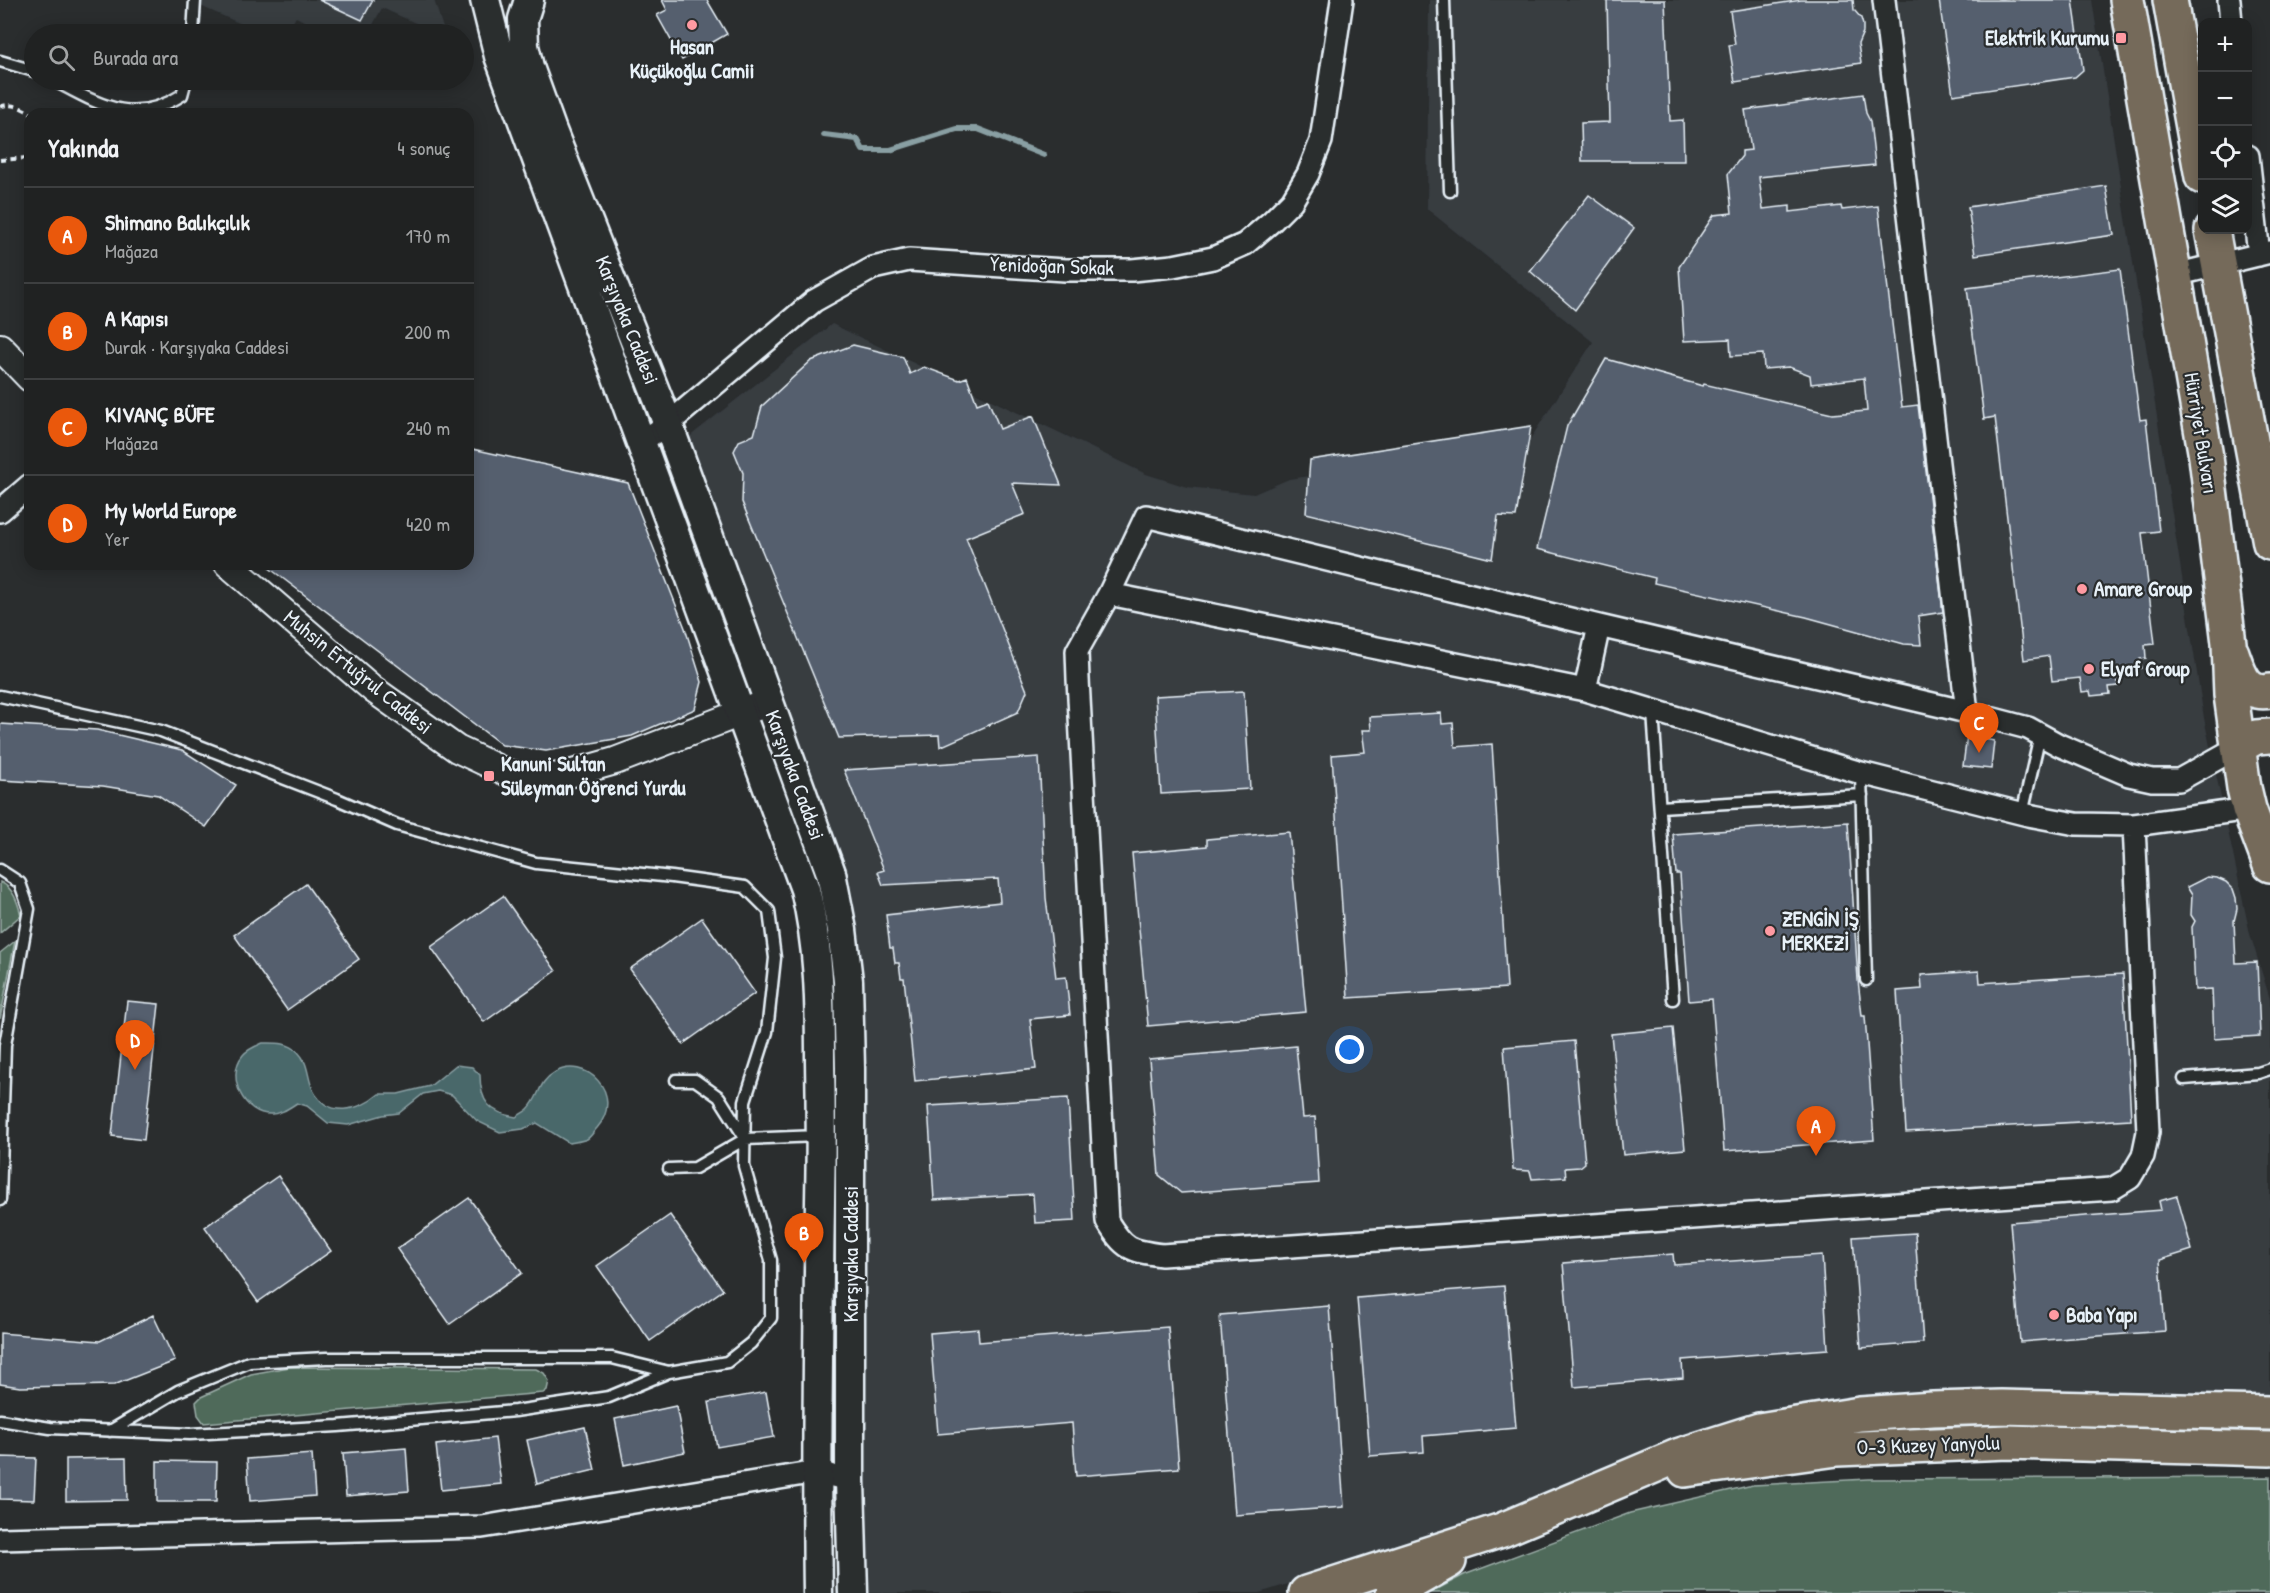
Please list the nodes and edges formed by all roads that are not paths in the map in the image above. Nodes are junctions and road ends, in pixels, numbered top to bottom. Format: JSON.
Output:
{"nodes":[{"id":1,"x":195,"y":0,"type":"edge"},
{"id":2,"x":485,"y":0,"type":"edge"},
{"id":3,"x":529,"y":0,"type":"edge"},
{"id":4,"x":1342,"y":0,"type":"edge"},
{"id":5,"x":1444,"y":0,"type":"edge"},
{"id":6,"x":1884,"y":0,"type":"edge"},
{"id":7,"x":2127,"y":0,"type":"edge"},
{"id":8,"x":2170,"y":0,"type":"edge"},
{"id":9,"x":2229,"y":0,"type":"edge"},
{"id":10,"x":2231,"y":18,"type":"edge"},
{"id":11,"x":194,"y":24,"type":"edge"},
{"id":12,"x":0,"y":62,"type":"edge"},
{"id":13,"x":24,"y":68,"type":"edge"},
{"id":14,"x":72,"y":90,"type":"edge"},
{"id":15,"x":183,"y":90,"type":"edge"},
{"id":16,"x":114,"y":108,"type":"edge"},
{"id":17,"x":142,"y":108,"type":"edge"},
{"id":18,"x":2198,"y":155,"type":"edge"},
{"id":19,"x":2251,"y":180,"type":"edge"},
{"id":20,"x":1450,"y":191,"type":"dead end"},
{"id":21,"x":2213,"y":234,"type":"edge"},
{"id":22,"x":2265,"y":254,"type":"edge"},
{"id":23,"x":2219,"y":265,"type":"junction"},
{"id":24,"x":2175,"y":275,"type":"junction"},
{"id":25,"x":1,"y":352,"type":"edge"},
{"id":26,"x":24,"y":373,"type":"edge"},
{"id":27,"x":668,"y":424,"type":"junction"},
{"id":28,"x":642,"y":441,"type":"junction"},
{"id":29,"x":24,"y":490,"type":"edge"},
{"id":30,"x":0,"y":511,"type":"edge"},
{"id":31,"x":2270,"y":543,"type":"edge"},
{"id":32,"x":235,"y":570,"type":"edge"},
{"id":33,"x":1109,"y":594,"type":"junction"},
{"id":34,"x":1599,"y":626,"type":"junction"},
{"id":35,"x":2229,"y":643,"type":"junction"},
{"id":36,"x":1585,"y":690,"type":"junction"},
{"id":37,"x":2270,"y":691,"type":"edge"},
{"id":38,"x":0,"y":696,"type":"edge"},
{"id":39,"x":769,"y":703,"type":"junction"},
{"id":40,"x":1653,"y":712,"type":"junction"},
{"id":41,"x":1967,"y":712,"type":"junction"},
{"id":42,"x":741,"y":713,"type":"junction"},
{"id":43,"x":2040,"y":735,"type":"junction"},
{"id":44,"x":2270,"y":736,"type":"edge"},
{"id":45,"x":2238,"y":747,"type":"junction"},
{"id":46,"x":1862,"y":773,"type":"junction"},
{"id":47,"x":1862,"y":795,"type":"junction"},
{"id":48,"x":1660,"y":807,"type":"junction"},
{"id":49,"x":2259,"y":810,"type":"edge"},
{"id":50,"x":2022,"y":814,"type":"junction"},
{"id":51,"x":2134,"y":825,"type":"junction"},
{"id":52,"x":2270,"y":866,"type":"edge"},
{"id":53,"x":0,"y":870,"type":"edge"},
{"id":54,"x":1866,"y":980,"type":"dead end"},
{"id":55,"x":1673,"y":999,"type":"dead end"},
{"id":56,"x":2,"y":1045,"type":"edge"},
{"id":57,"x":2270,"y":1070,"type":"edge"},
{"id":58,"x":2184,"y":1079,"type":"dead end"},
{"id":59,"x":676,"y":1080,"type":"dead end"},
{"id":60,"x":745,"y":1139,"type":"junction"},
{"id":61,"x":836,"y":1141,"type":"junction"},
{"id":62,"x":669,"y":1169,"type":"dead end"},
{"id":63,"x":0,"y":1200,"type":"edge"},
{"id":64,"x":669,"y":1372,"type":"junction"},
{"id":65,"x":2270,"y":1413,"type":"edge"},
{"id":66,"x":0,"y":1420,"type":"edge"},
{"id":67,"x":110,"y":1431,"type":"junction"},
{"id":68,"x":2270,"y":1449,"type":"edge"},
{"id":69,"x":816,"y":1472,"type":"junction"},
{"id":70,"x":850,"y":1480,"type":"junction"},
{"id":71,"x":1590,"y":1494,"type":"junction"},
{"id":72,"x":1502,"y":1530,"type":"junction"},
{"id":73,"x":0,"y":1539,"type":"edge"},
{"id":74,"x":818,"y":1593,"type":"edge"},
{"id":75,"x":853,"y":1593,"type":"edge"},
{"id":76,"x":1306,"y":1593,"type":"edge"},
{"id":77,"x":1393,"y":1593,"type":"edge"}],
"edges":[{"from":1,"to":11,"type":"lane"},
{"from":2,"to":28,"type":"main road","name":"Karşıyaka Caddesi"},
{"from":3,"to":27,"type":"main road","name":"Karşıyaka Caddesi"},
{"from":4,"to":27,"type":"street","name":"Yenidoğan Sokak"},
{"from":5,"to":20,"type":"lane"},
{"from":6,"to":41,"type":"street"},
{"from":7,"to":24,"type":"main road","name":"Hürriyet Bulvarı"},
{"from":8,"to":18,"type":"main road"},
{"from":9,"to":10,"type":"street"},
{"from":12,"to":13,"type":"lane"},
{"from":14,"to":16,"type":"lane"},
{"from":15,"to":17,"type":"lane"},
{"from":19,"to":22,"type":"street"},
{"from":21,"to":23,"type":"main road"},
{"from":22,"to":23,"type":"street"},
{"from":23,"to":24,"type":"street"},
{"from":23,"to":31,"type":"main road"},
{"from":24,"to":35,"type":"main road","name":"Hürriyet Bulvarı"},
{"from":25,"to":26,"type":"street"},
{"from":27,"to":28,"type":"street","name":"Yenidoğan Sokak"},
{"from":27,"to":39,"type":"main road","name":"Karşıyaka Caddesi"},
{"from":28,"to":42,"type":"main road","name":"Karşıyaka Caddesi"},
{"from":29,"to":30,"type":"street"},
{"from":32,"to":42,"type":"street","name":"Muhsin Ertuğrul Caddesi"},
{"from":33,"to":34,"type":"street"},
{"from":33,"to":36,"type":"street"},
{"from":33,"to":51,"type":"street"},
{"from":34,"to":36,"type":"street"},
{"from":34,"to":41,"type":"street"},
{"from":35,"to":37,"type":"main road"},
{"from":35,"to":45,"type":"main road","name":"Hürriyet Bulvarı"},
{"from":36,"to":40,"type":"street"},
{"from":38,"to":60,"type":"lane"},
{"from":39,"to":42,"type":"street","name":"Muhsin Ertuğrul Caddesi"},
{"from":39,"to":61,"type":"main road","name":"Karşıyaka Caddesi"},
{"from":40,"to":46,"type":"street"},
{"from":40,"to":48,"type":"lane"},
{"from":41,"to":43,"type":"street"},
{"from":42,"to":61,"type":"main road","name":"Karşıyaka Caddesi"},
{"from":43,"to":45,"type":"street"},
{"from":43,"to":50,"type":"lane"},
{"from":44,"to":45,"type":"main road"},
{"from":45,"to":49,"type":"main road","name":"Hürriyet Bulvarı"},
{"from":46,"to":47,"type":"lane"},
{"from":46,"to":50,"type":"street"},
{"from":47,"to":48,"type":"lane"},
{"from":47,"to":54,"type":"lane"},
{"from":48,"to":55,"type":"lane"},
{"from":49,"to":51,"type":"street"},
{"from":49,"to":52,"type":"main road","name":"Hürriyet Bulvarı"},
{"from":50,"to":51,"type":"street"},
{"from":53,"to":56,"type":"lane"},
{"from":56,"to":63,"type":"lane"},
{"from":57,"to":58,"type":"lane"},
{"from":59,"to":60,"type":"lane"},
{"from":60,"to":61,"type":"lane"},
{"from":60,"to":62,"type":"lane"},
{"from":60,"to":64,"type":"lane"},
{"from":61,"to":69,"type":"main road","name":"Karşıyaka Caddesi"},
{"from":61,"to":70,"type":"main road","name":"Karşıyaka Caddesi"},
{"from":64,"to":67,"type":"lane"},
{"from":64,"to":67,"type":"lane"},
{"from":65,"to":71,"type":"main road"},
{"from":66,"to":67,"type":"lane"},
{"from":68,"to":71,"type":"main road","name":"O-3 Kuzey Yanyolu"},
{"from":69,"to":70,"type":"street"},
{"from":69,"to":73,"type":"street"},
{"from":69,"to":74,"type":"main road","name":"Karşıyaka Caddesi"},
{"from":70,"to":75,"type":"main road","name":"Karşıyaka Caddesi"},
{"from":71,"to":72,"type":"main road"},
{"from":72,"to":76,"type":"main road"},
{"from":72,"to":77,"type":"main road"}]}
